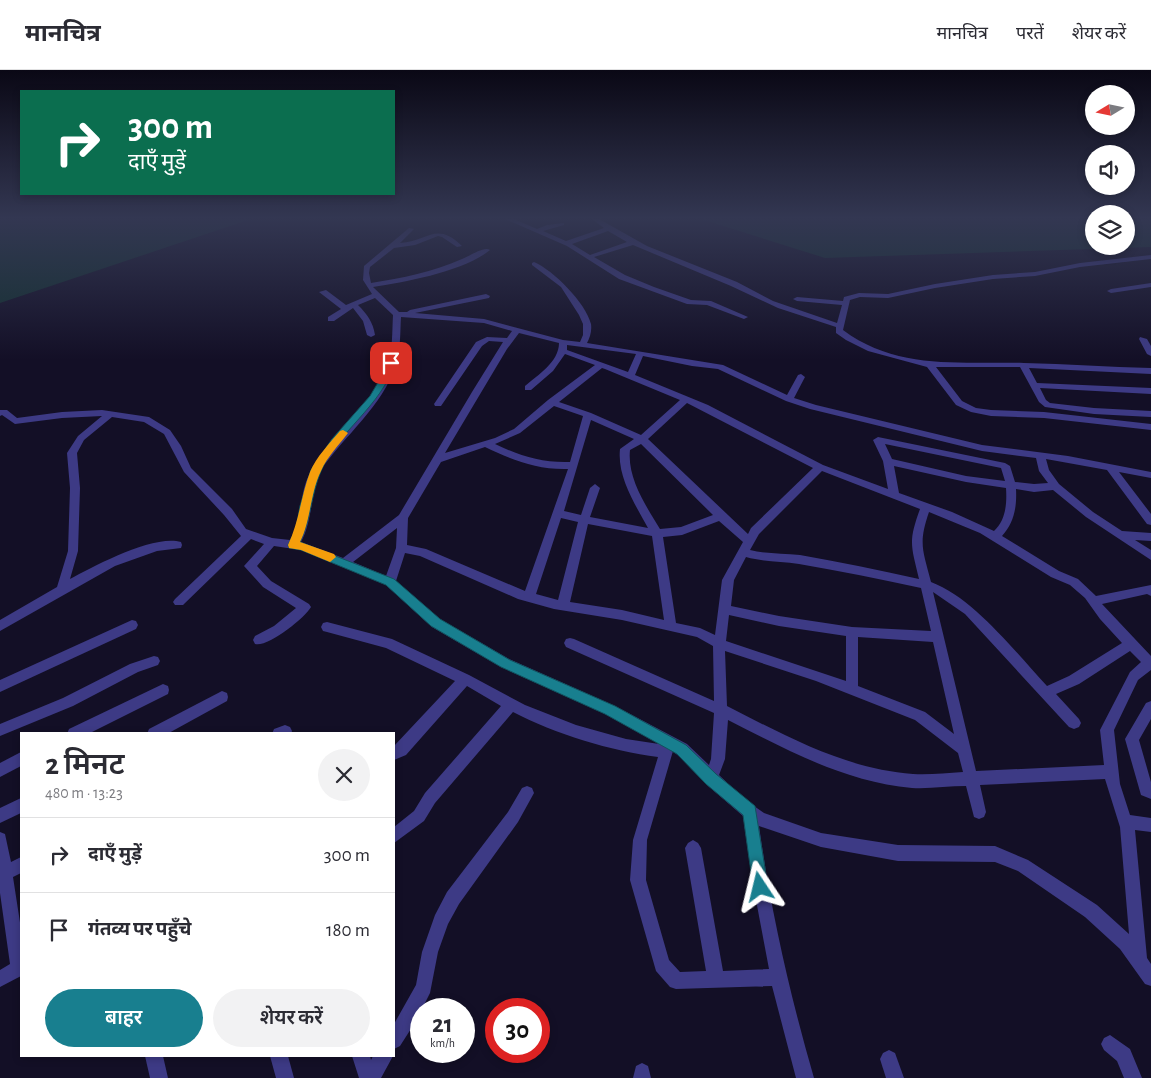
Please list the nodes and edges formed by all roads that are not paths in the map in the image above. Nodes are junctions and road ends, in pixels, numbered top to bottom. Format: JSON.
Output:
{"nodes":[{"id":1,"x":366,"y":266,"type":"edge"},
{"id":2,"x":448,"y":266,"type":"edge"},
{"id":3,"x":537,"y":266,"type":"edge"},
{"id":4,"x":605,"y":266,"type":"edge"},
{"id":5,"x":687,"y":266,"type":"edge"},
{"id":6,"x":1080,"y":266,"type":"edge"},
{"id":7,"x":369,"y":285,"type":"junction"},
{"id":8,"x":1151,"y":285,"type":"edge"},
{"id":9,"x":1111,"y":291,"type":"dead end"},
{"id":10,"x":323,"y":292,"type":"dead end"},
{"id":11,"x":377,"y":296,"type":"junction"},
{"id":12,"x":486,"y":296,"type":"dead end"},
{"id":13,"x":797,"y":299,"type":"dead end"},
{"id":14,"x":845,"y":303,"type":"junction"},
{"id":15,"x":353,"y":304,"type":"junction"},
{"id":16,"x":345,"y":308,"type":"junction"},
{"id":17,"x":400,"y":314,"type":"junction"},
{"id":18,"x":744,"y":316,"type":"dead end"},
{"id":19,"x":331,"y":319,"type":"dead end"},
{"id":20,"x":841,"y":326,"type":"junction"},
{"id":21,"x":516,"y":331,"type":"junction"},
{"id":22,"x":371,"y":335,"type":"dead end"},
{"id":23,"x":1143,"y":338,"type":"dead end"},
{"id":24,"x":509,"y":340,"type":"junction"},
{"id":25,"x":582,"y":345,"type":"junction"},
{"id":26,"x":563,"y":346,"type":"junction"},
{"id":27,"x":640,"y":354,"type":"junction"},
{"id":28,"x":1151,"y":354,"type":"edge"},
{"id":29,"x":601,"y":364,"type":"junction"},
{"id":30,"x":930,"y":365,"type":"junction"},
{"id":31,"x":1023,"y":365,"type":"junction"},
{"id":32,"x":1151,"y":371,"type":"edge"},
{"id":33,"x":630,"y":376,"type":"junction"},
{"id":34,"x":801,"y":378,"type":"dead end"},
{"id":35,"x":1034,"y":385,"type":"junction"},
{"id":36,"x":528,"y":388,"type":"dead end"},
{"id":37,"x":1151,"y":391,"type":"edge"},
{"id":38,"x":686,"y":399,"type":"junction"},
{"id":39,"x":788,"y":399,"type":"junction"},
{"id":40,"x":552,"y":402,"type":"junction"},
{"id":41,"x":438,"y":404,"type":"dead end"},
{"id":42,"x":1,"y":409,"type":"edge"},
{"id":43,"x":1111,"y":412,"type":"junction"},
{"id":44,"x":110,"y":414,"type":"junction"},
{"id":45,"x":1151,"y":414,"type":"edge"},
{"id":46,"x":588,"y":415,"type":"junction"},
{"id":47,"x":866,"y":419,"type":"junction"},
{"id":48,"x":1119,"y":423,"type":"junction"},
{"id":49,"x":1151,"y":427,"type":"edge"},
{"id":50,"x":642,"y":439,"type":"junction"},
{"id":51,"x":878,"y":440,"type":"junction"},
{"id":52,"x":486,"y":444,"type":"junction"},
{"id":53,"x":1040,"y":455,"type":"junction"},
{"id":54,"x":438,"y":459,"type":"junction"},
{"id":55,"x":888,"y":461,"type":"junction"},
{"id":56,"x":574,"y":466,"type":"junction"},
{"id":57,"x":820,"y":467,"type":"junction"},
{"id":58,"x":1111,"y":468,"type":"junction"},
{"id":59,"x":1151,"y":475,"type":"edge"},
{"id":60,"x":1011,"y":484,"type":"junction"},
{"id":61,"x":1055,"y":486,"type":"junction"},
{"id":62,"x":595,"y":488,"type":"dead end"},
{"id":63,"x":894,"y":495,"type":"junction"},
{"id":64,"x":926,"y":507,"type":"junction"},
{"id":65,"x":558,"y":512,"type":"junction"},
{"id":66,"x":722,"y":516,"type":"junction"},
{"id":67,"x":403,"y":518,"type":"junction"},
{"id":68,"x":584,"y":520,"type":"junction"},
{"id":69,"x":1151,"y":521,"type":"edge"},
{"id":70,"x":657,"y":533,"type":"junction"},
{"id":71,"x":249,"y":534,"type":"junction"},
{"id":72,"x":995,"y":536,"type":"junction"},
{"id":73,"x":1119,"y":536,"type":"junction"},
{"id":74,"x":1151,"y":537,"type":"edge"},
{"id":75,"x":749,"y":541,"type":"junction"},
{"id":76,"x":272,"y":542,"type":"junction"},
{"id":77,"x":177,"y":545,"type":"dead end"},
{"id":78,"x":293,"y":545,"type":"junction"},
{"id":79,"x":401,"y":548,"type":"junction"},
{"id":80,"x":743,"y":552,"type":"junction"},
{"id":81,"x":1151,"y":556,"type":"edge"},
{"id":82,"x":344,"y":563,"type":"junction"},
{"id":83,"x":390,"y":582,"type":"junction"},
{"id":84,"x":926,"y":585,"type":"junction"},
{"id":85,"x":61,"y":591,"type":"junction"},
{"id":86,"x":1151,"y":591,"type":"edge"},
{"id":87,"x":529,"y":597,"type":"junction"},
{"id":88,"x":179,"y":602,"type":"dead end"},
{"id":89,"x":1094,"y":602,"type":"junction"},
{"id":90,"x":563,"y":605,"type":"junction"},
{"id":91,"x":724,"y":609,"type":"junction"},
{"id":92,"x":132,"y":625,"type":"dead end"},
{"id":93,"x":0,"y":626,"type":"edge"},
{"id":94,"x":670,"y":626,"type":"junction"},
{"id":95,"x":327,"y":627,"type":"dead end"},
{"id":96,"x":852,"y":632,"type":"junction"},
{"id":97,"x":938,"y":637,"type":"junction"},
{"id":98,"x":259,"y":640,"type":"dead end"},
{"id":99,"x":570,"y":643,"type":"dead end"},
{"id":100,"x":720,"y":644,"type":"junction"},
{"id":101,"x":1131,"y":644,"type":"junction"},
{"id":102,"x":154,"y":660,"type":"dead end"},
{"id":103,"x":1150,"y":665,"type":"edge"},
{"id":104,"x":465,"y":679,"type":"junction"},
{"id":105,"x":0,"y":686,"type":"edge"},
{"id":106,"x":163,"y":690,"type":"dead end"},
{"id":107,"x":852,"y":690,"type":"junction"},
{"id":108,"x":1045,"y":693,"type":"junction"},
{"id":109,"x":222,"y":697,"type":"dead end"},
{"id":110,"x":511,"y":704,"type":"junction"},
{"id":111,"x":1151,"y":707,"type":"edge"},
{"id":112,"x":721,"y":710,"type":"junction"},
{"id":113,"x":1074,"y":722,"type":"dead end"},
{"id":114,"x":0,"y":730,"type":"edge"},
{"id":115,"x":78,"y":732,"type":"edge"},
{"id":116,"x":158,"y":732,"type":"edge"},
{"id":117,"x":667,"y":747,"type":"junction"},
{"id":118,"x":962,"y":748,"type":"junction"},
{"id":119,"x":395,"y":753,"type":"edge"},
{"id":120,"x":20,"y":760,"type":"edge"},
{"id":121,"x":0,"y":770,"type":"edge"},
{"id":122,"x":972,"y":778,"type":"junction"},
{"id":123,"x":1112,"y":778,"type":"junction"},
{"id":124,"x":711,"y":779,"type":"junction"},
{"id":125,"x":1151,"y":792,"type":"edge"},
{"id":126,"x":527,"y":793,"type":"dead end"},
{"id":127,"x":20,"y":806,"type":"edge"},
{"id":128,"x":750,"y":812,"type":"junction"},
{"id":129,"x":979,"y":812,"type":"dead end"},
{"id":130,"x":0,"y":816,"type":"edge"},
{"id":131,"x":1125,"y":820,"type":"junction"},
{"id":132,"x":1151,"y":825,"type":"edge"},
{"id":133,"x":395,"y":835,"type":"edge"},
{"id":134,"x":0,"y":839,"type":"edge"},
{"id":135,"x":693,"y":848,"type":"dead end"},
{"id":136,"x":20,"y":865,"type":"edge"},
{"id":137,"x":2,"y":874,"type":"edge"},
{"id":138,"x":1139,"y":960,"type":"junction"},
{"id":139,"x":20,"y":968,"type":"edge"},
{"id":140,"x":779,"y":977,"type":"junction"},
{"id":141,"x":1151,"y":978,"type":"edge"},
{"id":142,"x":0,"y":979,"type":"edge"},
{"id":143,"x":716,"y":979,"type":"junction"},
{"id":144,"x":395,"y":1038,"type":"edge"},
{"id":145,"x":1110,"y":1044,"type":"dead end"},
{"id":146,"x":279,"y":1057,"type":"edge"},
{"id":147,"x":361,"y":1057,"type":"edge"},
{"id":148,"x":383,"y":1057,"type":"edge"},
{"id":149,"x":889,"y":1059,"type":"dead end"},
{"id":150,"x":285,"y":1078,"type":"edge"},
{"id":151,"x":369,"y":1078,"type":"edge"},
{"id":152,"x":805,"y":1078,"type":"edge"},
{"id":153,"x":895,"y":1078,"type":"edge"},
{"id":154,"x":1133,"y":1078,"type":"edge"}],
"edges":[{"from":1,"to":7,"type":"street"},
{"from":2,"to":7,"type":"street"},
{"from":3,"to":25,"type":"street"},
{"from":4,"to":18,"type":"street"},
{"from":5,"to":20,"type":"street"},
{"from":6,"to":14,"type":"street"},
{"from":7,"to":11,"type":"street"},
{"from":8,"to":9,"type":"street"},
{"from":10,"to":16,"type":"street"},
{"from":11,"to":15,"type":"street"},
{"from":11,"to":17,"type":"street"},
{"from":12,"to":17,"type":"street"},
{"from":13,"to":14,"type":"street"},
{"from":14,"to":20,"type":"street"},
{"from":15,"to":16,"type":"street"},
{"from":15,"to":22,"type":"street"},
{"from":16,"to":19,"type":"street"},
{"from":17,"to":21,"type":"street"},
{"from":17,"to":78,"type":"street"},
{"from":20,"to":30,"type":"street"},
{"from":21,"to":24,"type":"street"},
{"from":21,"to":26,"type":"street"},
{"from":23,"to":28,"type":"street"},
{"from":24,"to":41,"type":"street"},
{"from":24,"to":54,"type":"street"},
{"from":25,"to":26,"type":"street"},
{"from":25,"to":27,"type":"street"},
{"from":26,"to":29,"type":"street"},
{"from":26,"to":36,"type":"street"},
{"from":27,"to":33,"type":"street"},
{"from":27,"to":39,"type":"street"},
{"from":29,"to":33,"type":"street"},
{"from":29,"to":40,"type":"street"},
{"from":30,"to":31,"type":"street"},
{"from":30,"to":48,"type":"street"},
{"from":31,"to":32,"type":"street"},
{"from":31,"to":35,"type":"street"},
{"from":33,"to":38,"type":"street"},
{"from":34,"to":39,"type":"street"},
{"from":35,"to":37,"type":"street"},
{"from":35,"to":43,"type":"street"},
{"from":38,"to":50,"type":"street"},
{"from":38,"to":57,"type":"street"},
{"from":39,"to":47,"type":"street"},
{"from":40,"to":46,"type":"street"},
{"from":40,"to":52,"type":"street"},
{"from":42,"to":44,"type":"street"},
{"from":43,"to":45,"type":"street"},
{"from":43,"to":48,"type":"street"},
{"from":44,"to":71,"type":"street"},
{"from":44,"to":85,"type":"street"},
{"from":46,"to":50,"type":"street"},
{"from":46,"to":56,"type":"street"},
{"from":47,"to":51,"type":"street"},
{"from":47,"to":53,"type":"street"},
{"from":48,"to":49,"type":"street"},
{"from":50,"to":66,"type":"street"},
{"from":50,"to":70,"type":"street"},
{"from":51,"to":55,"type":"street"},
{"from":51,"to":60,"type":"street"},
{"from":52,"to":54,"type":"street"},
{"from":52,"to":56,"type":"street"},
{"from":53,"to":58,"type":"street"},
{"from":53,"to":61,"type":"street"},
{"from":54,"to":67,"type":"street"},
{"from":55,"to":60,"type":"street"},
{"from":55,"to":63,"type":"street"},
{"from":56,"to":65,"type":"street"},
{"from":57,"to":63,"type":"street"},
{"from":57,"to":75,"type":"street"},
{"from":58,"to":59,"type":"street"},
{"from":58,"to":69,"type":"street"},
{"from":60,"to":61,"type":"street"},
{"from":60,"to":72,"type":"street"},
{"from":61,"to":73,"type":"street"},
{"from":62,"to":68,"type":"street"},
{"from":63,"to":64,"type":"street"},
{"from":64,"to":72,"type":"street"},
{"from":64,"to":84,"type":"street"},
{"from":65,"to":68,"type":"street"},
{"from":65,"to":87,"type":"street"},
{"from":66,"to":70,"type":"street"},
{"from":66,"to":75,"type":"street"},
{"from":67,"to":79,"type":"street"},
{"from":67,"to":82,"type":"street"},
{"from":68,"to":70,"type":"street"},
{"from":68,"to":90,"type":"street"},
{"from":70,"to":94,"type":"street"},
{"from":71,"to":76,"type":"street"},
{"from":71,"to":88,"type":"street"},
{"from":72,"to":89,"type":"street"},
{"from":73,"to":74,"type":"street"},
{"from":73,"to":81,"type":"street"},
{"from":75,"to":80,"type":"street"},
{"from":76,"to":78,"type":"street"},
{"from":76,"to":98,"type":"street"},
{"from":77,"to":85,"type":"street"},
{"from":78,"to":82,"type":"street"},
{"from":79,"to":83,"type":"street"},
{"from":79,"to":87,"type":"street"},
{"from":80,"to":84,"type":"street"},
{"from":80,"to":91,"type":"street"},
{"from":82,"to":83,"type":"street"},
{"from":83,"to":117,"type":"street"},
{"from":84,"to":97,"type":"street"},
{"from":84,"to":108,"type":"street"},
{"from":85,"to":93,"type":"street"},
{"from":86,"to":89,"type":"street"},
{"from":87,"to":90,"type":"street"},
{"from":89,"to":101,"type":"street"},
{"from":90,"to":94,"type":"street"},
{"from":91,"to":96,"type":"street"},
{"from":91,"to":100,"type":"street"},
{"from":92,"to":105,"type":"street"},
{"from":94,"to":100,"type":"street"},
{"from":95,"to":104,"type":"street"},
{"from":96,"to":97,"type":"street"},
{"from":96,"to":107,"type":"street"},
{"from":97,"to":118,"type":"street"},
{"from":99,"to":112,"type":"street"},
{"from":100,"to":107,"type":"street"},
{"from":100,"to":112,"type":"street"},
{"from":101,"to":103,"type":"street"},
{"from":101,"to":108,"type":"street"},
{"from":102,"to":114,"type":"street"},
{"from":103,"to":123,"type":"street"},
{"from":104,"to":110,"type":"street"},
{"from":104,"to":119,"type":"street"},
{"from":106,"to":115,"type":"street"},
{"from":107,"to":118,"type":"street"},
{"from":108,"to":113,"type":"street"},
{"from":109,"to":116,"type":"street"},
{"from":110,"to":117,"type":"street"},
{"from":110,"to":133,"type":"street"},
{"from":111,"to":125,"type":"street"},
{"from":112,"to":122,"type":"street"},
{"from":112,"to":124,"type":"street"},
{"from":117,"to":124,"type":"street"},
{"from":117,"to":143,"type":"street"},
{"from":118,"to":122,"type":"street"},
{"from":120,"to":121,"type":"street"},
{"from":122,"to":123,"type":"street"},
{"from":122,"to":129,"type":"street"},
{"from":123,"to":131,"type":"street"},
{"from":124,"to":128,"type":"street"},
{"from":126,"to":144,"type":"street"},
{"from":127,"to":130,"type":"street"},
{"from":128,"to":138,"type":"street"},
{"from":128,"to":140,"type":"street"},
{"from":131,"to":132,"type":"street"},
{"from":131,"to":138,"type":"street"},
{"from":134,"to":137,"type":"street"},
{"from":135,"to":143,"type":"street"},
{"from":136,"to":137,"type":"street"},
{"from":137,"to":139,"type":"street"},
{"from":138,"to":141,"type":"street"},
{"from":139,"to":142,"type":"street"},
{"from":140,"to":143,"type":"street"},
{"from":140,"to":152,"type":"street"},
{"from":145,"to":154,"type":"street"},
{"from":146,"to":150,"type":"street"},
{"from":147,"to":151,"type":"street"},
{"from":148,"to":151,"type":"street"},
{"from":149,"to":153,"type":"street"}]}
